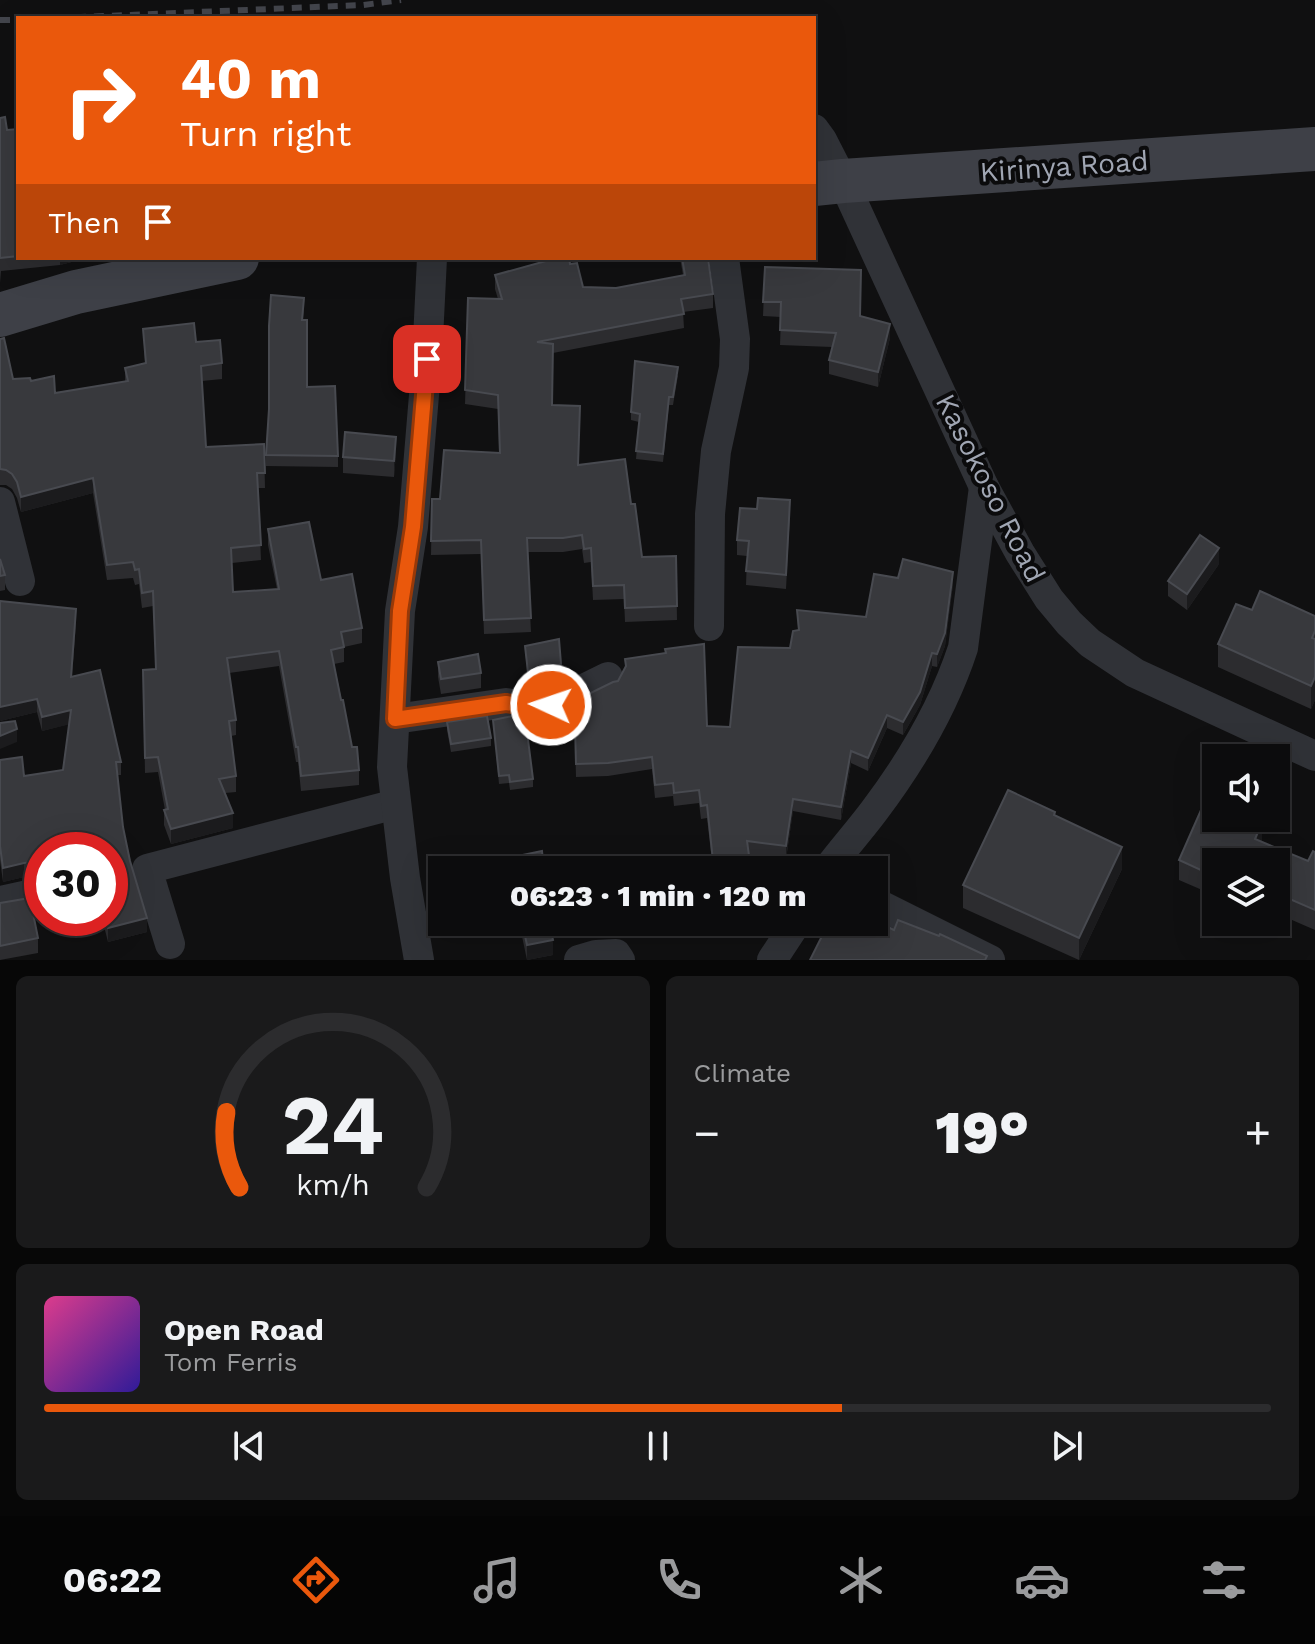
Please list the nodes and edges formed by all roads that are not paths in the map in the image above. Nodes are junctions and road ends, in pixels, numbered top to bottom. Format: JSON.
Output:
{"nodes":[{"id":1,"x":816,"y":132,"type":"edge"},
{"id":2,"x":1315,"y":149,"type":"edge"},
{"id":3,"x":828,"y":182,"type":"edge"},
{"id":4,"x":228,"y":260,"type":"edge"},
{"id":5,"x":432,"y":260,"type":"edge"},
{"id":6,"x":724,"y":260,"type":"edge"},
{"id":7,"x":0,"y":315,"type":"edge"},
{"id":8,"x":984,"y":487,"type":"junction"},
{"id":9,"x":0,"y":502,"type":"edge"},
{"id":10,"x":20,"y":581,"type":"dead end"},
{"id":11,"x":709,"y":626,"type":"dead end"},
{"id":12,"x":608,"y":677,"type":"dead end"},
{"id":13,"x":395,"y":719,"type":"junction"},
{"id":14,"x":1315,"y":756,"type":"edge"},
{"id":15,"x":396,"y":804,"type":"junction"},
{"id":16,"x":838,"y":856,"type":"edge"},
{"id":17,"x":24,"y":896,"type":"edge"},
{"id":18,"x":0,"y":901,"type":"edge"},
{"id":19,"x":888,"y":909,"type":"edge"},
{"id":20,"x":788,"y":936,"type":"edge"},
{"id":21,"x":170,"y":944,"type":"dead end"},
{"id":22,"x":419,"y":960,"type":"edge"},
{"id":23,"x":579,"y":960,"type":"edge"},
{"id":24,"x":620,"y":960,"type":"edge"},
{"id":25,"x":772,"y":960,"type":"edge"},
{"id":26,"x":990,"y":960,"type":"edge"}],
"edges":[{"from":1,"to":3,"type":"street","name":"Kasokoso Road"},
{"from":2,"to":3,"type":"main road","name":"Kirinya Road"},
{"from":3,"to":8,"type":"street","name":"Kasokoso Road"},
{"from":4,"to":7,"type":"main road"},
{"from":5,"to":13,"type":"street"},
{"from":6,"to":11,"type":"street"},
{"from":8,"to":14,"type":"street","name":"Kasokoso Road"},
{"from":8,"to":16,"type":"street"},
{"from":9,"to":10,"type":"street"},
{"from":12,"to":13,"type":"street"},
{"from":13,"to":15,"type":"street"},
{"from":15,"to":21,"type":"street"},
{"from":15,"to":22,"type":"street"},
{"from":17,"to":18,"type":"street"},
{"from":19,"to":26,"type":"street"},
{"from":20,"to":25,"type":"street"},
{"from":23,"to":24,"type":"street"}]}
